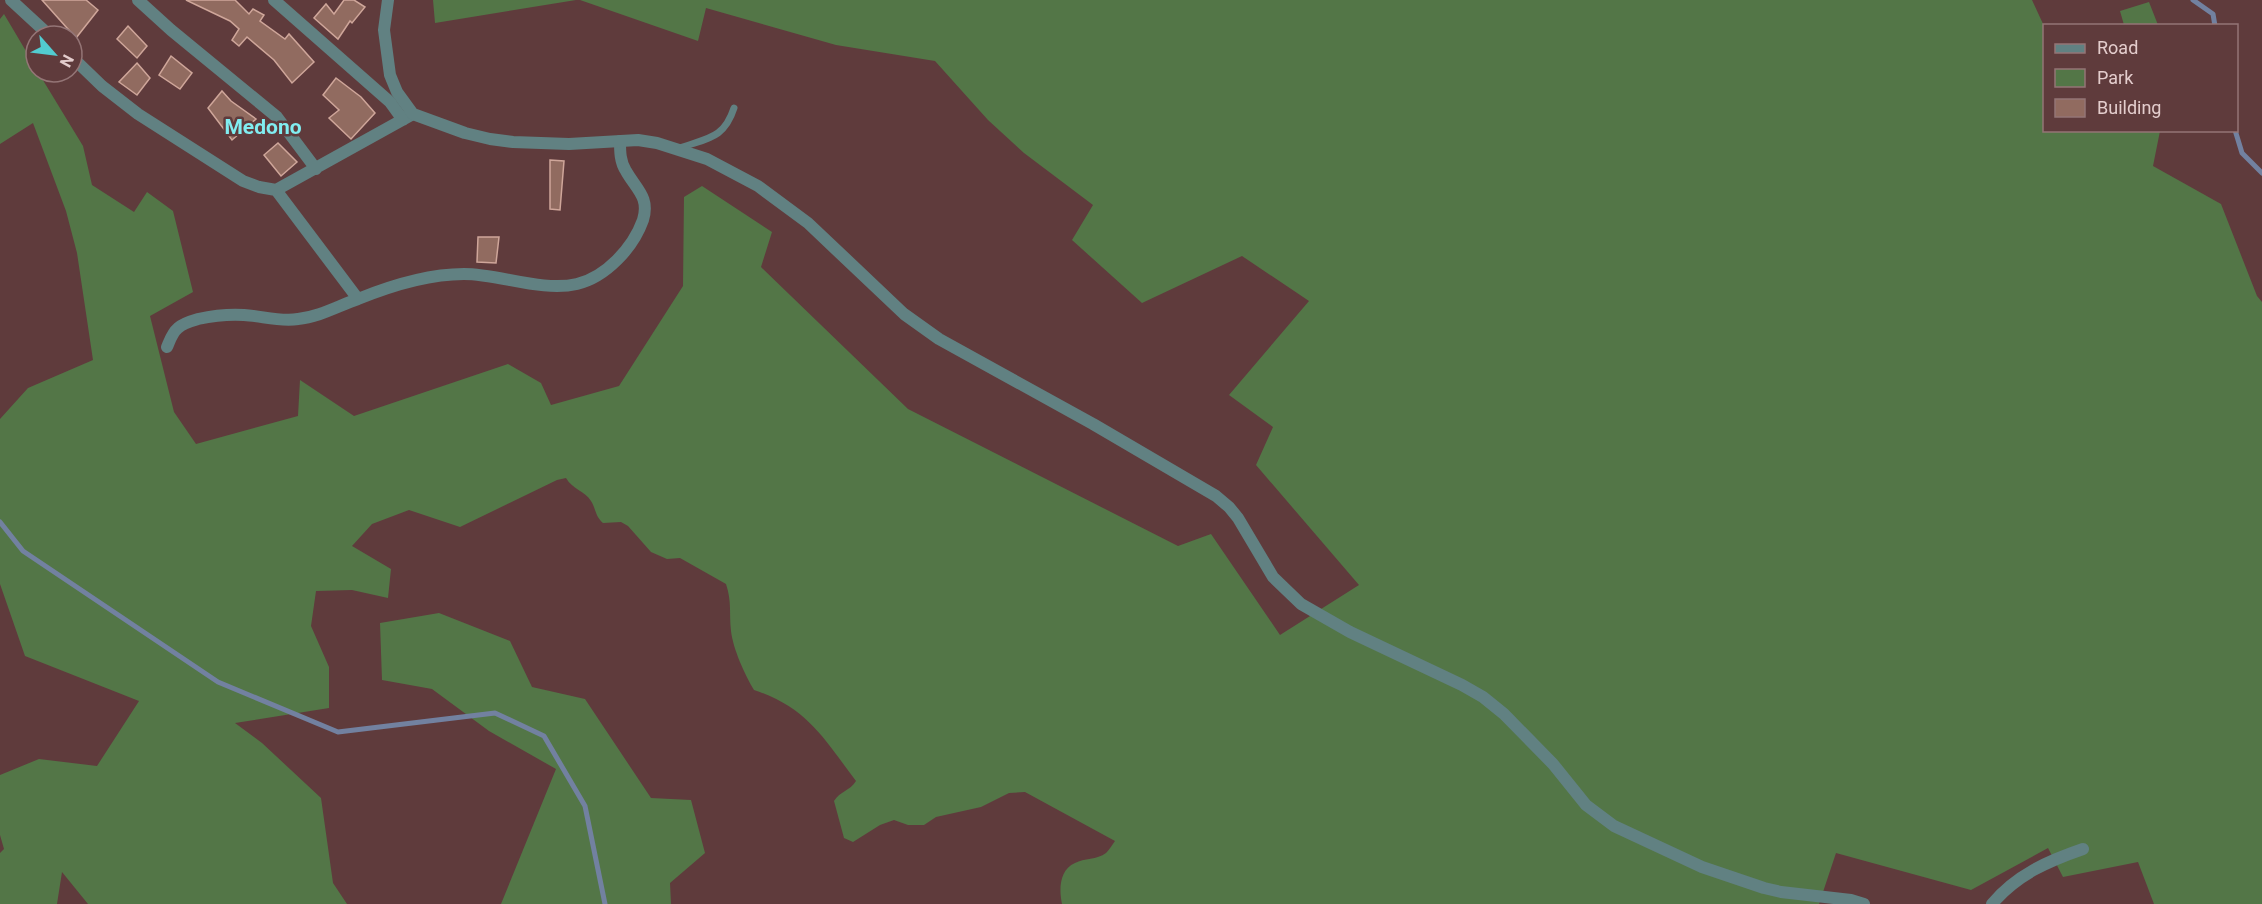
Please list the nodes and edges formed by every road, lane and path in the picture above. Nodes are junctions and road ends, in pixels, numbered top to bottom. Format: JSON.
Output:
{"nodes":[{"id":1,"x":11,"y":0,"type":"edge"},
{"id":2,"x":138,"y":0,"type":"edge"},
{"id":3,"x":274,"y":0,"type":"edge"},
{"id":4,"x":388,"y":0,"type":"edge"},
{"id":5,"x":37,"y":24,"type":"edge"},
{"id":6,"x":84,"y":69,"type":"edge"},
{"id":7,"x":734,"y":108,"type":"dead end"},
{"id":8,"x":408,"y":117,"type":"junction"},
{"id":9,"x":620,"y":141,"type":"junction"},
{"id":10,"x":677,"y":149,"type":"junction"},
{"id":11,"x":316,"y":169,"type":"junction"},
{"id":12,"x":276,"y":190,"type":"junction"},
{"id":13,"x":358,"y":299,"type":"junction"},
{"id":14,"x":167,"y":347,"type":"dead end"},
{"id":15,"x":2083,"y":849,"type":"dead end"},
{"id":16,"x":1864,"y":904,"type":"edge"},
{"id":17,"x":1992,"y":904,"type":"edge"}],
"edges":[{"from":1,"to":5,"type":"street"},
{"from":2,"to":11,"type":"street"},
{"from":3,"to":8,"type":"street"},
{"from":4,"to":8,"type":"street"},
{"from":6,"to":12,"type":"street"},
{"from":7,"to":10,"type":"lane"},
{"from":8,"to":9,"type":"street"},
{"from":8,"to":11,"type":"street"},
{"from":9,"to":10,"type":"street"},
{"from":9,"to":13,"type":"street"},
{"from":10,"to":16,"type":"street"},
{"from":11,"to":12,"type":"street"},
{"from":12,"to":13,"type":"street"},
{"from":13,"to":14,"type":"street"},
{"from":15,"to":17,"type":"street"}]}
